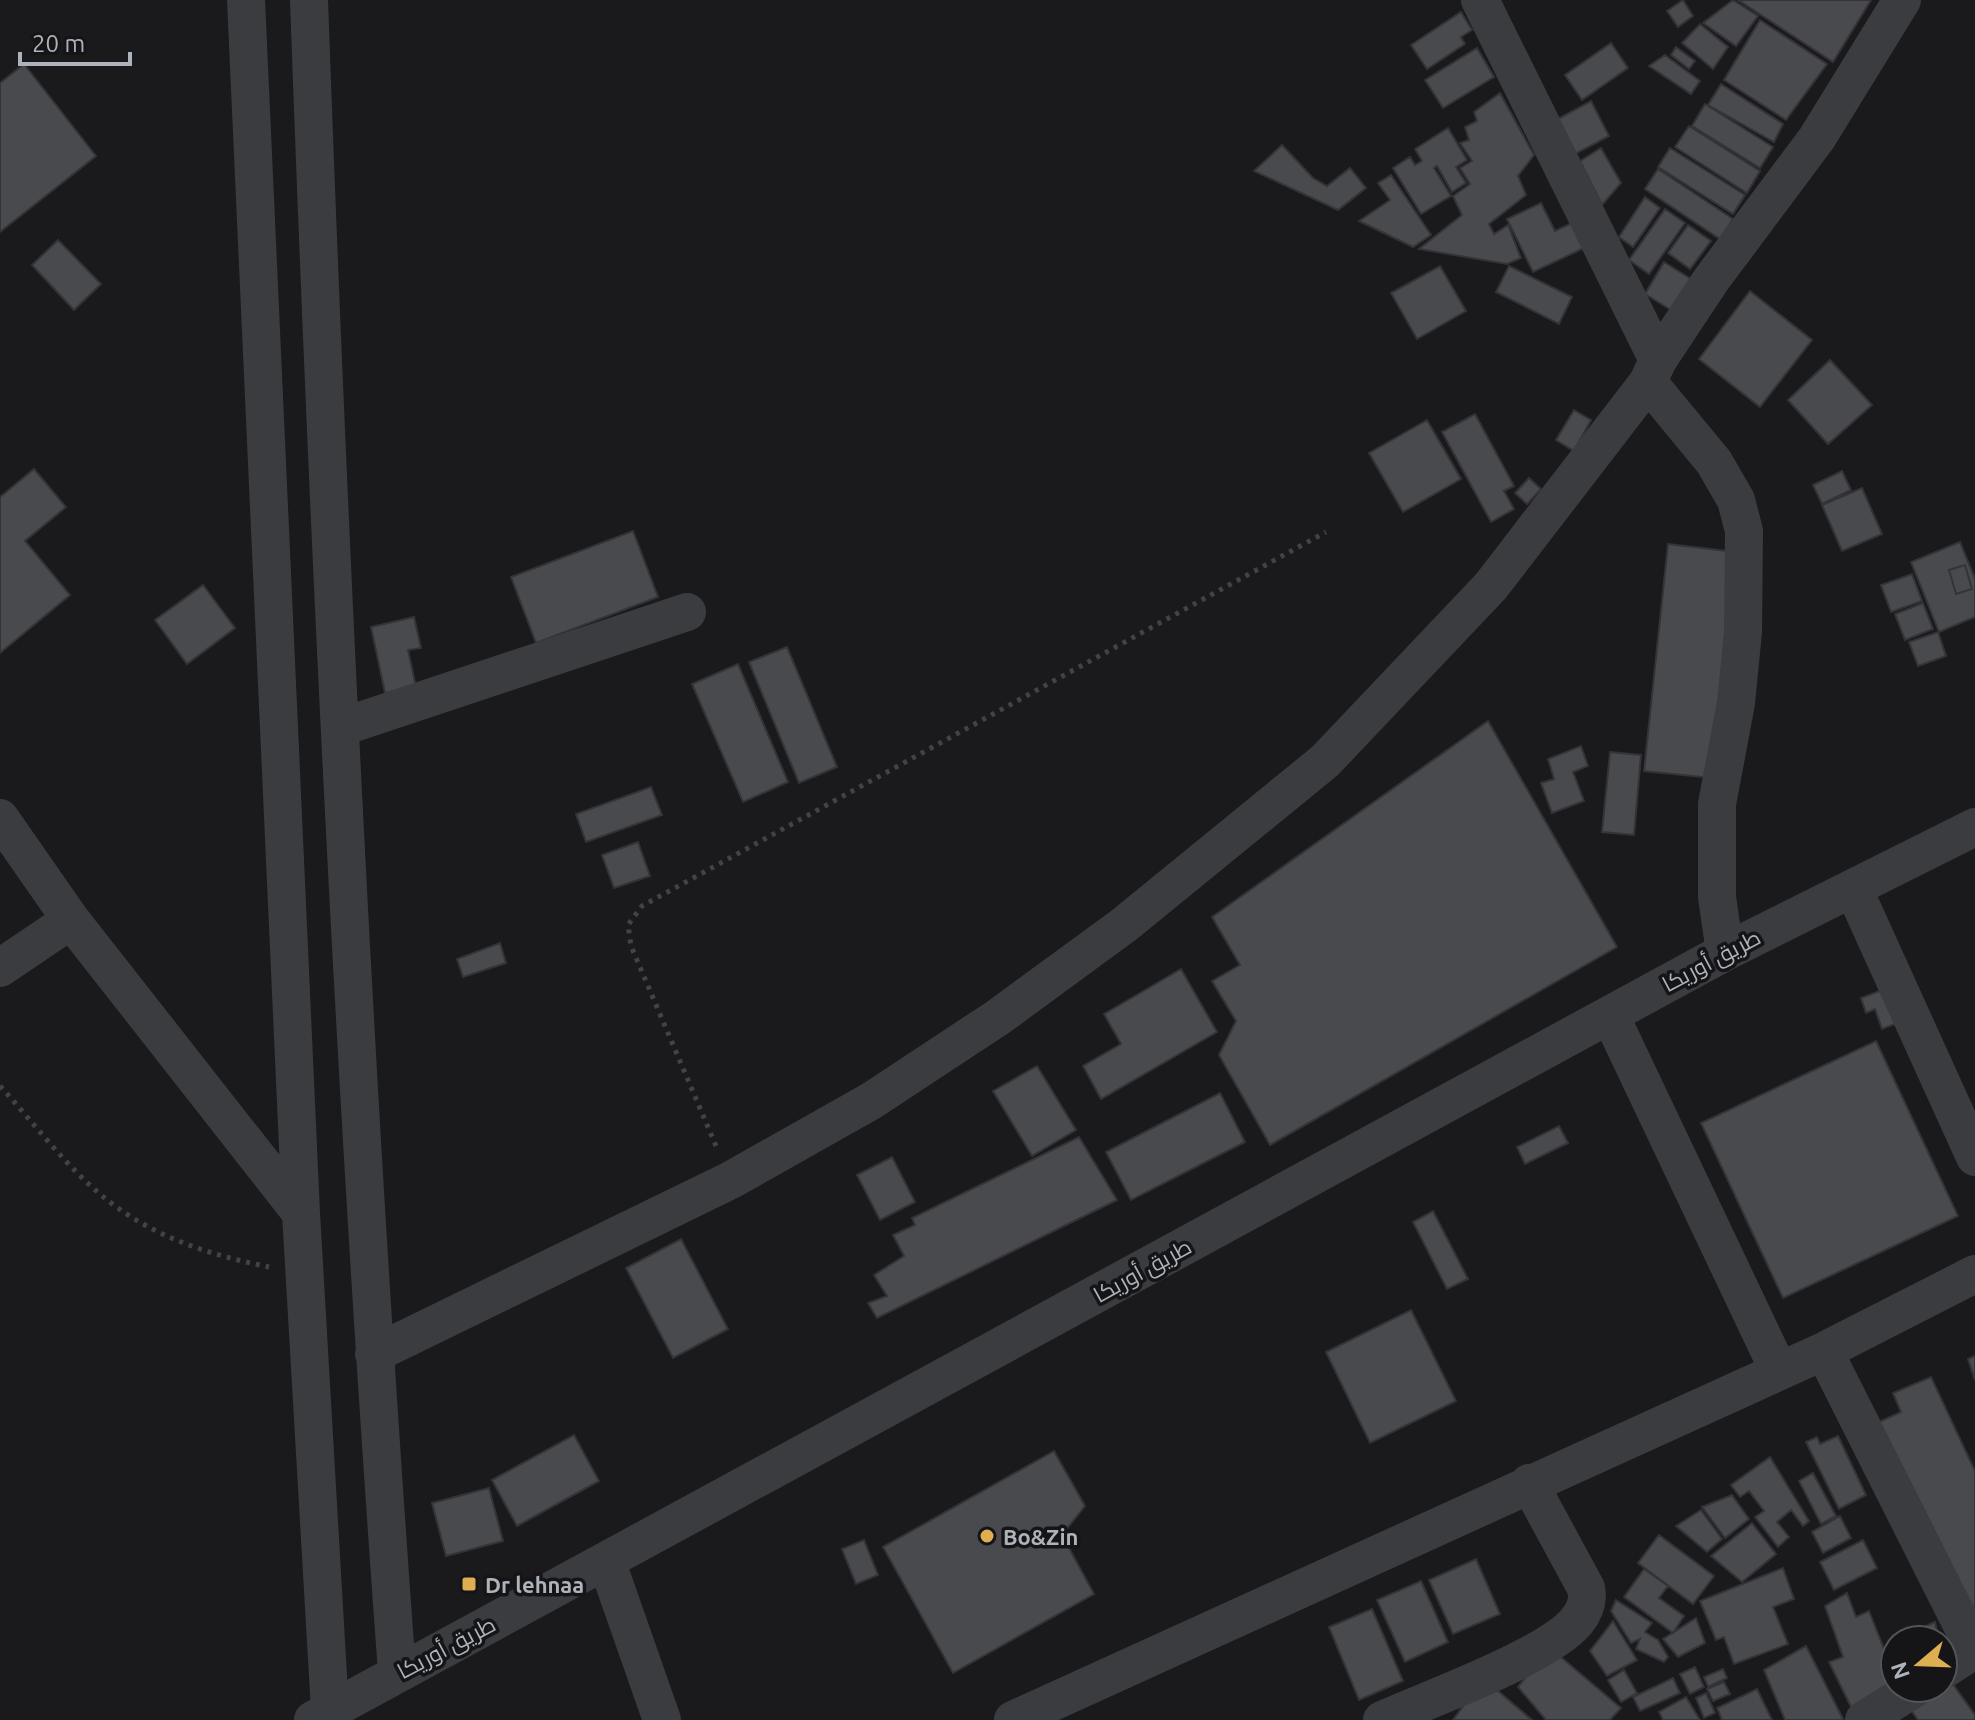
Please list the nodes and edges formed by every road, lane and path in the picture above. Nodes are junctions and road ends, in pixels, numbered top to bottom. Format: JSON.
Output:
{"nodes":[{"id":1,"x":246,"y":0,"type":"edge"},
{"id":2,"x":309,"y":0,"type":"edge"},
{"id":3,"x":1480,"y":0,"type":"edge"},
{"id":4,"x":1902,"y":0,"type":"edge"},
{"id":5,"x":1653,"y":371,"type":"junction"},
{"id":6,"x":1326,"y":532,"type":"dead end"},
{"id":7,"x":687,"y":612,"type":"dead end"},
{"id":8,"x":342,"y":727,"type":"junction"},
{"id":9,"x":0,"y":818,"type":"edge"},
{"id":10,"x":1975,"y":827,"type":"edge"},
{"id":11,"x":1853,"y":888,"type":"junction"},
{"id":12,"x":71,"y":920,"type":"junction"},
{"id":13,"x":1725,"y":952,"type":"junction"},
{"id":14,"x":0,"y":968,"type":"edge"},
{"id":15,"x":1610,"y":1015,"type":"junction"},
{"id":16,"x":0,"y":1086,"type":"edge"},
{"id":17,"x":1975,"y":1157,"type":"edge"},
{"id":18,"x":731,"y":1180,"type":"junction"},
{"id":19,"x":301,"y":1213,"type":"junction"},
{"id":20,"x":306,"y":1274,"type":"junction"},
{"id":21,"x":1975,"y":1274,"type":"edge"},
{"id":22,"x":1824,"y":1351,"type":"junction"},
{"id":23,"x":374,"y":1354,"type":"junction"},
{"id":24,"x":1778,"y":1369,"type":"junction"},
{"id":25,"x":1529,"y":1483,"type":"junction"},
{"id":26,"x":607,"y":1563,"type":"junction"},
{"id":27,"x":1975,"y":1651,"type":"edge"},
{"id":28,"x":397,"y":1672,"type":"junction"},
{"id":29,"x":1890,"y":1704,"type":"edge"},
{"id":30,"x":321,"y":1715,"type":"edge"},
{"id":31,"x":662,"y":1720,"type":"edge"},
{"id":32,"x":1013,"y":1720,"type":"edge"},
{"id":33,"x":1382,"y":1720,"type":"edge"},
{"id":34,"x":1864,"y":1720,"type":"edge"}],
"edges":[{"from":1,"to":19,"type":"street"},
{"from":2,"to":8,"type":"street"},
{"from":3,"to":5,"type":"street"},
{"from":4,"to":5,"type":"street"},
{"from":5,"to":13,"type":"street"},
{"from":5,"to":18,"type":"street"},
{"from":6,"to":18,"type":"path"},
{"from":7,"to":8,"type":"street"},
{"from":8,"to":23,"type":"street"},
{"from":9,"to":12,"type":"street"},
{"from":10,"to":11,"type":"street","name":"طريق أوريكا"},
{"from":11,"to":13,"type":"street","name":"طريق أوريكا"},
{"from":11,"to":17,"type":"street"},
{"from":12,"to":14,"type":"street"},
{"from":12,"to":19,"type":"street"},
{"from":13,"to":15,"type":"street","name":"طريق أوريكا"},
{"from":15,"to":24,"type":"street"},
{"from":15,"to":26,"type":"street","name":"طريق أوريكا"},
{"from":16,"to":20,"type":"path"},
{"from":18,"to":23,"type":"street"},
{"from":19,"to":20,"type":"street"},
{"from":20,"to":30,"type":"street"},
{"from":21,"to":22,"type":"street"},
{"from":22,"to":24,"type":"street"},
{"from":22,"to":27,"type":"street"},
{"from":23,"to":28,"type":"street"},
{"from":24,"to":25,"type":"street"},
{"from":25,"to":32,"type":"street"},
{"from":25,"to":33,"type":"street"},
{"from":26,"to":28,"type":"street","name":"طريق أوريكا"},
{"from":26,"to":31,"type":"street"},
{"from":28,"to":30,"type":"street","name":"طريق أوريكا"},
{"from":29,"to":34,"type":"street"}]}
